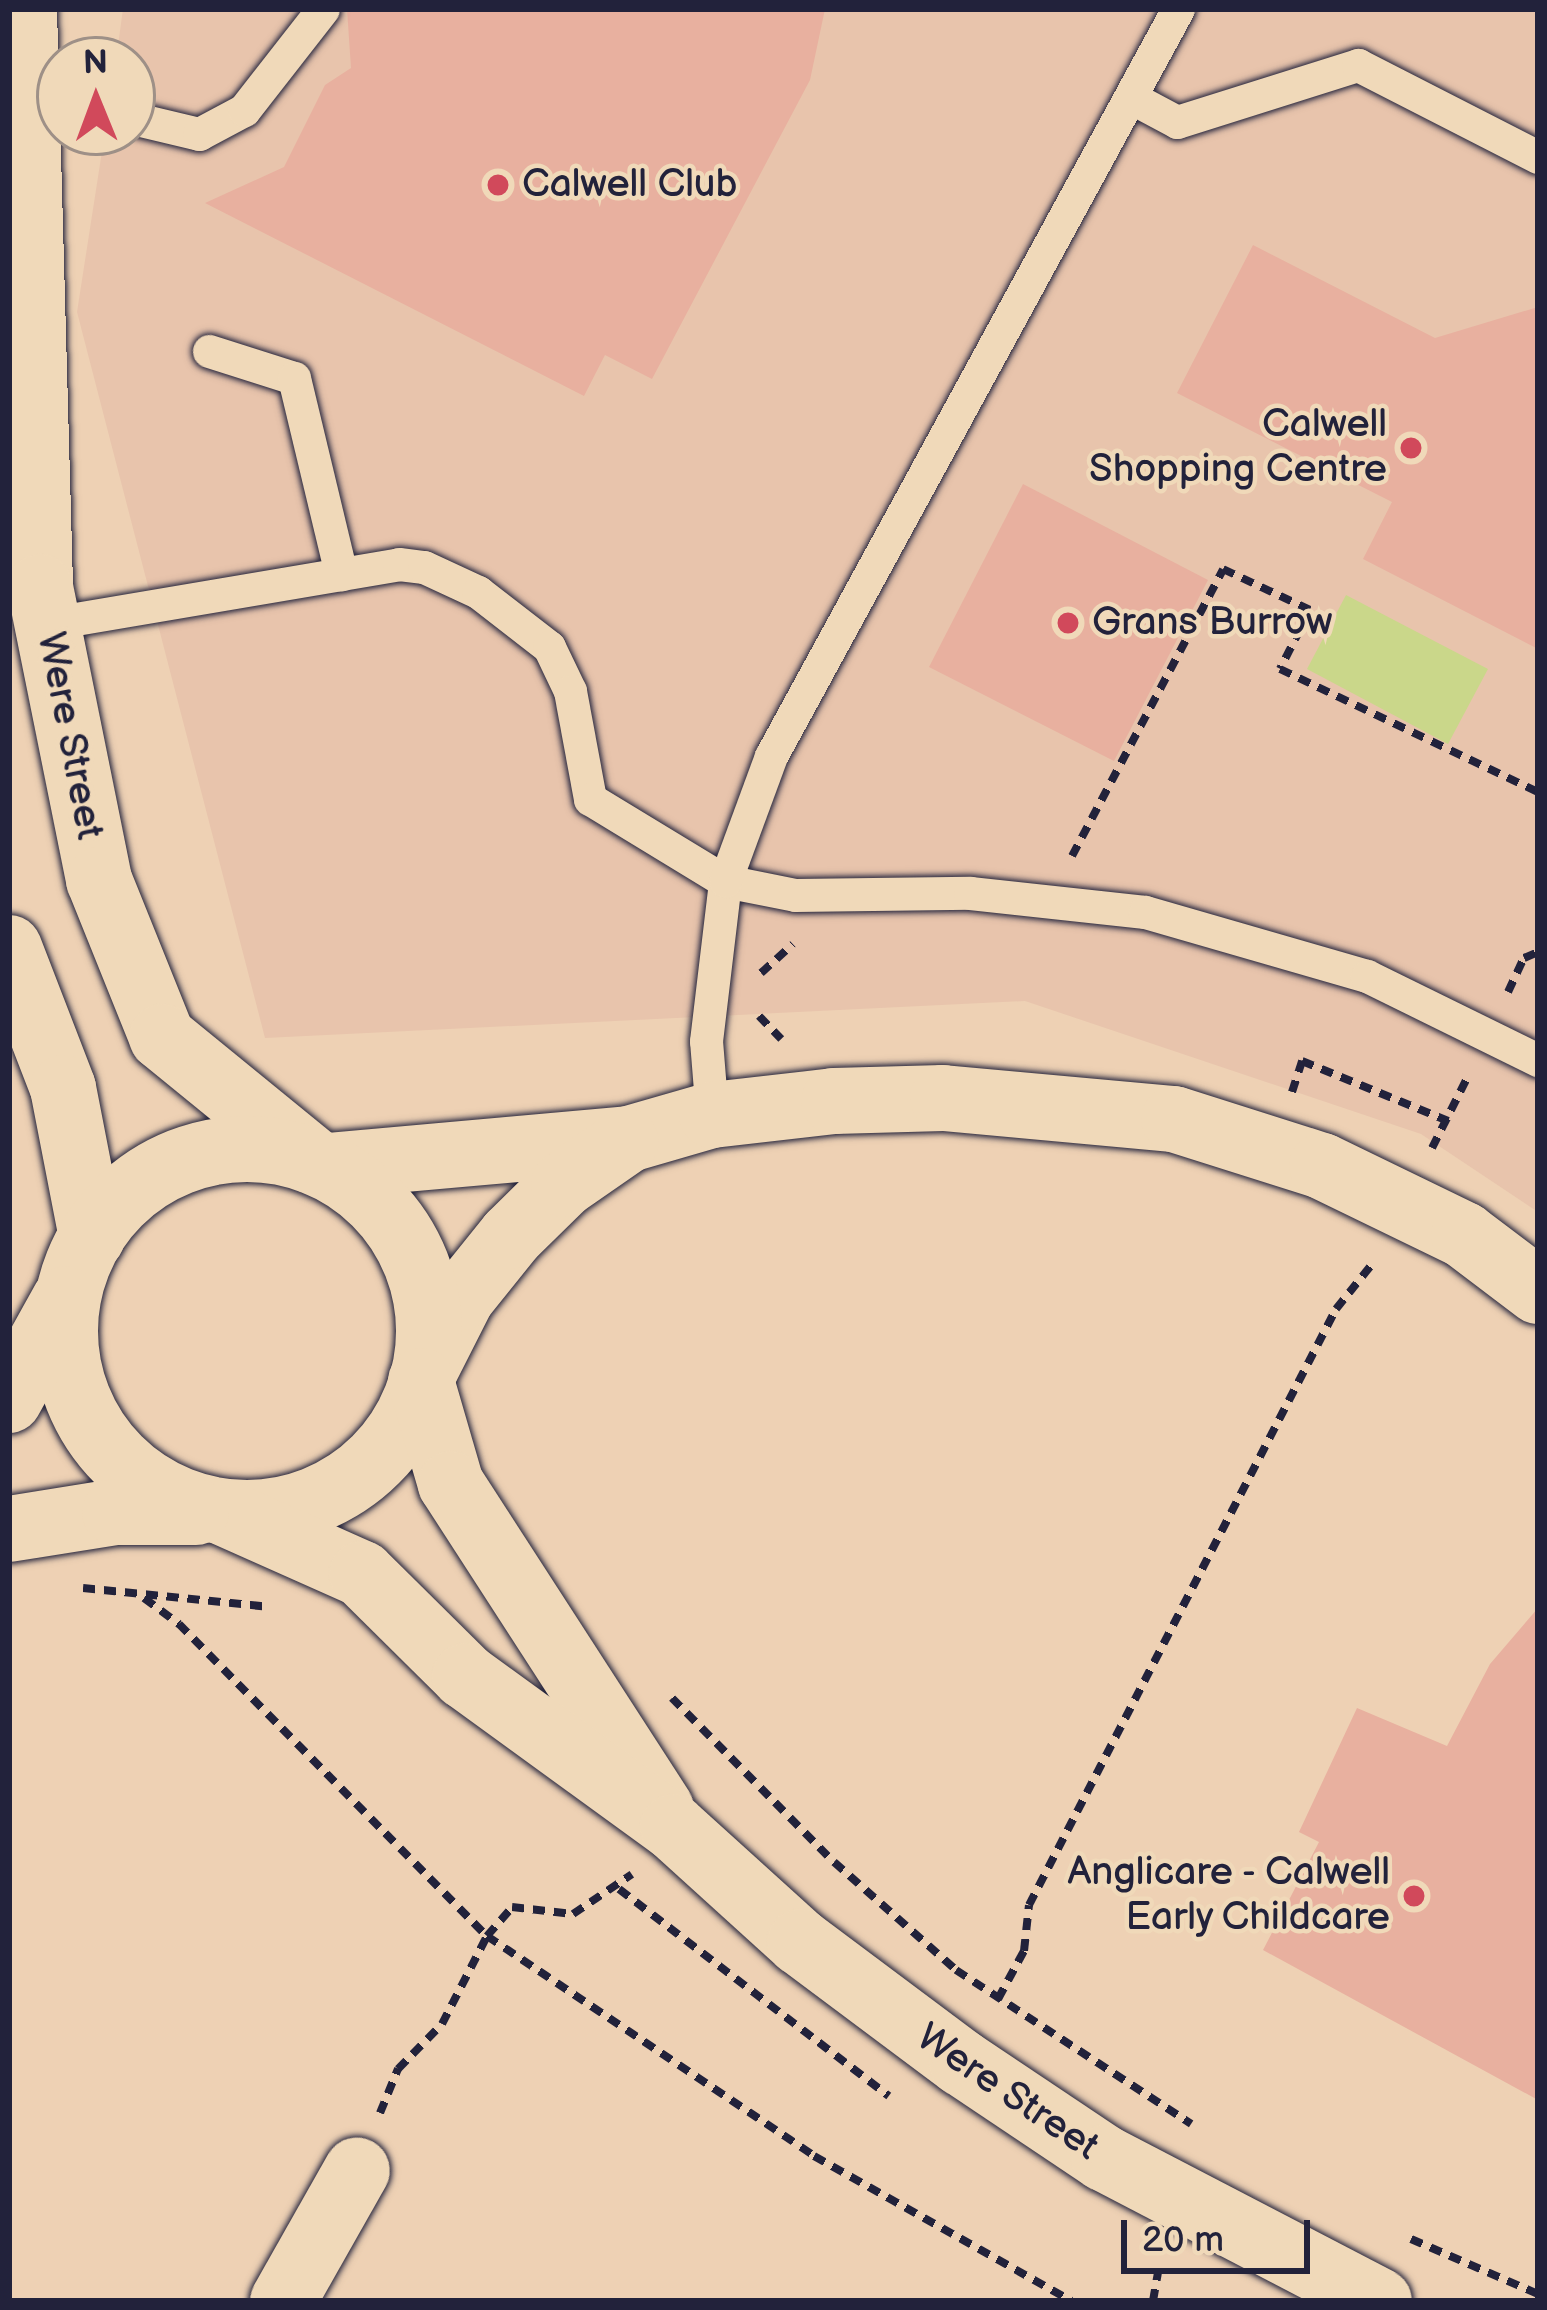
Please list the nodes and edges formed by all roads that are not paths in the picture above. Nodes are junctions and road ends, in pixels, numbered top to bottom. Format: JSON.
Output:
{"nodes":[{"id":1,"x":24,"y":9,"type":"edge"},
{"id":2,"x":323,"y":9,"type":"edge"},
{"id":3,"x":1178,"y":9,"type":"edge"},
{"id":4,"x":36,"y":55,"type":"edge"},
{"id":5,"x":1132,"y":98,"type":"junction"},
{"id":6,"x":156,"y":124,"type":"edge"},
{"id":7,"x":39,"y":156,"type":"edge"},
{"id":8,"x":1538,"y":158,"type":"edge"},
{"id":9,"x":209,"y":351,"type":"dead end"},
{"id":10,"x":341,"y":574,"type":"junction"},
{"id":11,"x":46,"y":624,"type":"junction"},
{"id":12,"x":724,"y":881,"type":"junction"},
{"id":13,"x":9,"y":948,"type":"edge"},
{"id":14,"x":1538,"y":1060,"type":"edge"},
{"id":15,"x":712,"y":1115,"type":"junction"},
{"id":16,"x":629,"y":1139,"type":"junction"},
{"id":17,"x":321,"y":1164,"type":"junction"},
{"id":18,"x":80,"y":1265,"type":"junction"},
{"id":19,"x":1538,"y":1291,"type":"edge"},
{"id":20,"x":424,"y":1374,"type":"junction"},
{"id":21,"x":9,"y":1400,"type":"edge"},
{"id":22,"x":221,"y":1512,"type":"junction"},
{"id":23,"x":9,"y":1529,"type":"edge"},
{"id":24,"x":673,"y":1828,"type":"junction"},
{"id":25,"x":357,"y":2170,"type":"road end"},
{"id":26,"x":283,"y":2301,"type":"edge"},
{"id":27,"x":1379,"y":2301,"type":"edge"}],
"edges":[{"from":1,"to":4,"type":"street","name":"Were Street"},
{"from":2,"to":6,"type":"lane"},
{"from":3,"to":5,"type":"lane"},
{"from":5,"to":8,"type":"lane"},
{"from":5,"to":12,"type":"lane"},
{"from":7,"to":11,"type":"street","name":"Were Street"},
{"from":9,"to":10,"type":"lane"},
{"from":10,"to":11,"type":"lane"},
{"from":10,"to":12,"type":"lane"},
{"from":11,"to":17,"type":"street","name":"Were Street"},
{"from":12,"to":14,"type":"lane"},
{"from":12,"to":15,"type":"lane"},
{"from":13,"to":18,"type":"street"},
{"from":15,"to":16,"type":"street"},
{"from":15,"to":19,"type":"street"},
{"from":16,"to":17,"type":"street"},
{"from":16,"to":20,"type":"street"},
{"from":17,"to":18,"type":"street"},
{"from":17,"to":20,"type":"street"},
{"from":18,"to":21,"type":"street"},
{"from":18,"to":22,"type":"street"},
{"from":20,"to":22,"type":"street"},
{"from":20,"to":24,"type":"street","name":"Were Street"},
{"from":22,"to":23,"type":"street"},
{"from":22,"to":24,"type":"street","name":"Were Street"},
{"from":24,"to":27,"type":"street","name":"Were Street"},
{"from":25,"to":26,"type":"street"}]}
